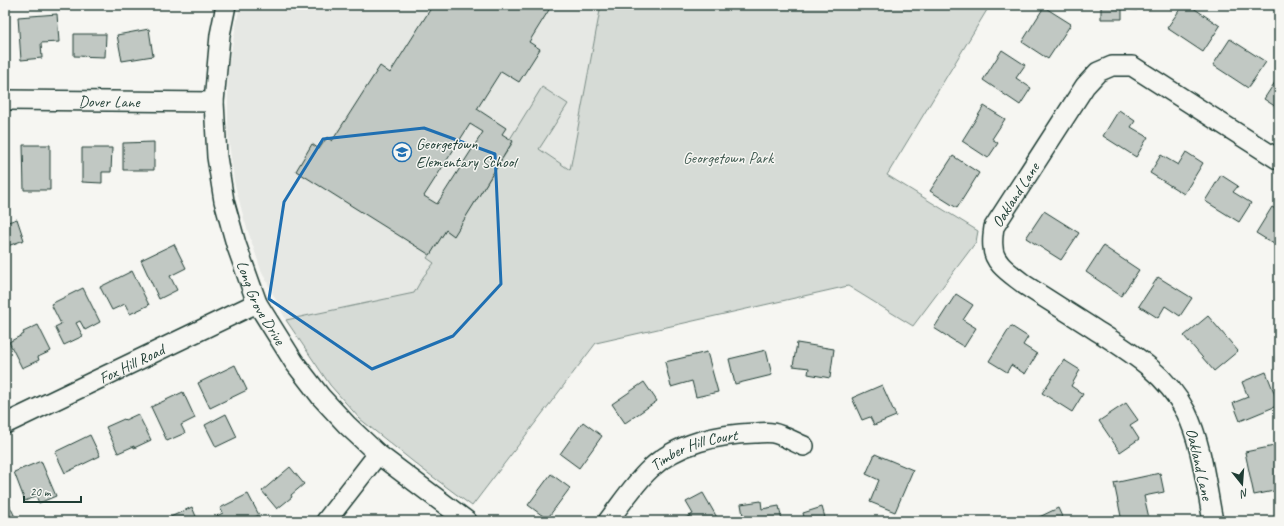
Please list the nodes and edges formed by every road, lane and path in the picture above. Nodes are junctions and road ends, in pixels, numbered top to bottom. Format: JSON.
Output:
{"nodes":[{"id":1,"x":226,"y":5,"type":"edge"},
{"id":2,"x":5,"y":100,"type":"edge"},
{"id":3,"x":214,"y":102,"type":"junction"},
{"id":4,"x":1279,"y":160,"type":"edge"},
{"id":5,"x":257,"y":303,"type":"junction"},
{"id":6,"x":5,"y":424,"type":"edge"},
{"id":7,"x":804,"y":446,"type":"dead end"},
{"id":8,"x":378,"y":454,"type":"junction"},
{"id":9,"x":326,"y":521,"type":"edge"},
{"id":10,"x":467,"y":521,"type":"edge"},
{"id":11,"x":608,"y":521,"type":"edge"},
{"id":12,"x":1213,"y":521,"type":"edge"}],
"edges":[{"from":1,"to":3,"type":"street","name":"Long Grove Drive"},
{"from":2,"to":3,"type":"street","name":"Dover Lane"},
{"from":3,"to":5,"type":"street","name":"Long Grove Drive"},
{"from":4,"to":12,"type":"street","name":"Oakland Lane"},
{"from":5,"to":6,"type":"street","name":"Fox Hill Road"},
{"from":5,"to":8,"type":"street","name":"Long Grove Drive"},
{"from":7,"to":11,"type":"street","name":"Timber Hill Court"},
{"from":8,"to":9,"type":"street"},
{"from":8,"to":10,"type":"street","name":"Long Grove Drive"}]}
